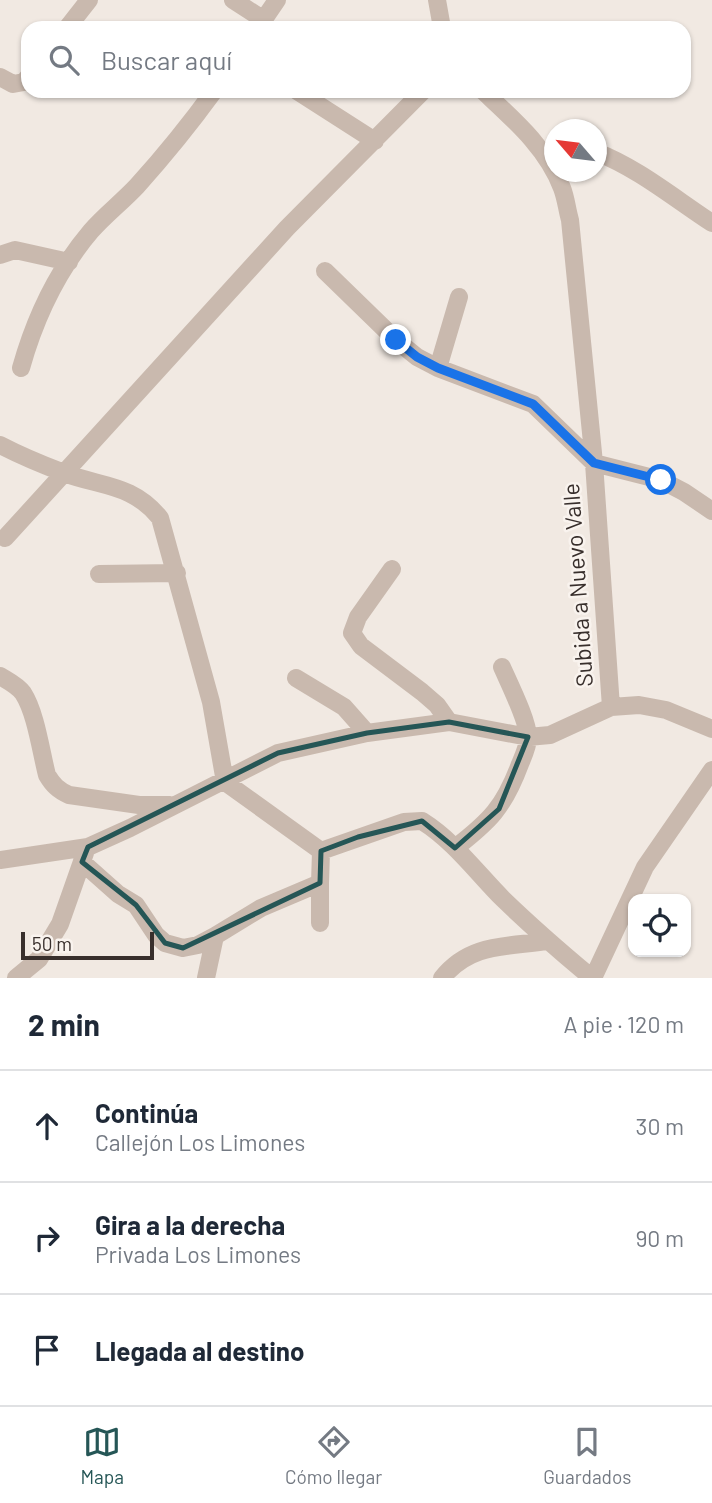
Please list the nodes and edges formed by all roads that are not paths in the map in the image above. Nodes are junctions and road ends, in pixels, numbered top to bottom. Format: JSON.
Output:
{"nodes":[{"id":1,"x":89,"y":0,"type":"edge"},
{"id":2,"x":233,"y":0,"type":"edge"},
{"id":3,"x":277,"y":0,"type":"edge"},
{"id":4,"x":437,"y":0,"type":"edge"},
{"id":5,"x":72,"y":21,"type":"edge"},
{"id":6,"x":258,"y":21,"type":"edge"},
{"id":7,"x":263,"y":21,"type":"edge"},
{"id":8,"x":441,"y":21,"type":"edge"},
{"id":9,"x":0,"y":77,"type":"edge"},
{"id":10,"x":21,"y":83,"type":"edge"},
{"id":11,"x":209,"y":98,"type":"edge"},
{"id":12,"x":308,"y":98,"type":"edge"},
{"id":13,"x":417,"y":98,"type":"edge"},
{"id":14,"x":490,"y":98,"type":"edge"},
{"id":15,"x":374,"y":141,"type":"junction"},
{"id":16,"x":535,"y":142,"type":"junction"},
{"id":17,"x":544,"y":143,"type":"edge"},
{"id":18,"x":607,"y":156,"type":"edge"},
{"id":19,"x":712,"y":223,"type":"edge"},
{"id":20,"x":0,"y":255,"type":"edge"},
{"id":21,"x":69,"y":262,"type":"junction"},
{"id":22,"x":325,"y":271,"type":"dead end"},
{"id":23,"x":459,"y":297,"type":"dead end"},
{"id":24,"x":21,"y":368,"type":"dead end"},
{"id":25,"x":438,"y":368,"type":"junction"},
{"id":26,"x":0,"y":445,"type":"edge"},
{"id":27,"x":594,"y":463,"type":"junction"},
{"id":28,"x":65,"y":473,"type":"junction"},
{"id":29,"x":712,"y":511,"type":"edge"},
{"id":30,"x":5,"y":538,"type":"dead end"},
{"id":31,"x":392,"y":569,"type":"dead end"},
{"id":32,"x":177,"y":573,"type":"junction"},
{"id":33,"x":99,"y":574,"type":"dead end"},
{"id":34,"x":502,"y":667,"type":"dead end"},
{"id":35,"x":0,"y":676,"type":"edge"},
{"id":36,"x":296,"y":678,"type":"dead end"},
{"id":37,"x":611,"y":707,"type":"junction"},
{"id":38,"x":449,"y":722,"type":"junction"},
{"id":39,"x":712,"y":729,"type":"edge"},
{"id":40,"x":367,"y":733,"type":"junction"},
{"id":41,"x":528,"y":737,"type":"junction"},
{"id":42,"x":712,"y":770,"type":"edge"},
{"id":43,"x":225,"y":782,"type":"junction"},
{"id":44,"x":174,"y":805,"type":"junction"},
{"id":45,"x":455,"y":848,"type":"junction"},
{"id":46,"x":321,"y":851,"type":"junction"},
{"id":47,"x":85,"y":854,"type":"junction"},
{"id":48,"x":0,"y":860,"type":"edge"},
{"id":49,"x":320,"y":883,"type":"junction"},
{"id":50,"x":320,"y":923,"type":"dead end"},
{"id":51,"x":215,"y":936,"type":"junction"},
{"id":52,"x":547,"y":941,"type":"junction"},
{"id":53,"x":16,"y":978,"type":"edge"},
{"id":54,"x":206,"y":978,"type":"edge"},
{"id":55,"x":442,"y":978,"type":"edge"},
{"id":56,"x":592,"y":978,"type":"edge"}],
"edges":[{"from":1,"to":5,"type":"street"},
{"from":2,"to":6,"type":"street"},
{"from":3,"to":7,"type":"street"},
{"from":4,"to":8,"type":"street"},
{"from":9,"to":10,"type":"street"},
{"from":11,"to":21,"type":"street"},
{"from":12,"to":15,"type":"street"},
{"from":13,"to":15,"type":"street"},
{"from":14,"to":16,"type":"street","name":"Subida a Nuevo Valle"},
{"from":15,"to":28,"type":"street"},
{"from":16,"to":17,"type":"street"},
{"from":16,"to":27,"type":"street","name":"Subida a Nuevo Valle"},
{"from":18,"to":19,"type":"street"},
{"from":20,"to":21,"type":"street"},
{"from":21,"to":24,"type":"street"},
{"from":22,"to":25,"type":"street"},
{"from":23,"to":25,"type":"street"},
{"from":25,"to":27,"type":"street"},
{"from":26,"to":28,"type":"street"},
{"from":27,"to":29,"type":"street"},
{"from":27,"to":37,"type":"street","name":"Subida a Nuevo Valle"},
{"from":28,"to":30,"type":"street"},
{"from":28,"to":32,"type":"street"},
{"from":31,"to":38,"type":"street"},
{"from":32,"to":33,"type":"street"},
{"from":32,"to":43,"type":"street"},
{"from":34,"to":41,"type":"street"},
{"from":35,"to":44,"type":"street"},
{"from":36,"to":40,"type":"street"},
{"from":37,"to":39,"type":"street","name":"Subida a Nuevo Valle"},
{"from":37,"to":41,"type":"street"},
{"from":38,"to":40,"type":"street"},
{"from":38,"to":41,"type":"street"},
{"from":40,"to":43,"type":"street"},
{"from":41,"to":45,"type":"street"},
{"from":42,"to":56,"type":"street"},
{"from":43,"to":44,"type":"street"},
{"from":43,"to":46,"type":"street"},
{"from":44,"to":47,"type":"street"},
{"from":45,"to":46,"type":"street"},
{"from":45,"to":52,"type":"street"},
{"from":46,"to":49,"type":"street"},
{"from":47,"to":48,"type":"street"},
{"from":47,"to":51,"type":"street"},
{"from":47,"to":53,"type":"street"},
{"from":49,"to":50,"type":"street"},
{"from":49,"to":51,"type":"street"},
{"from":51,"to":54,"type":"street"},
{"from":52,"to":55,"type":"street"},
{"from":52,"to":56,"type":"street"}]}
